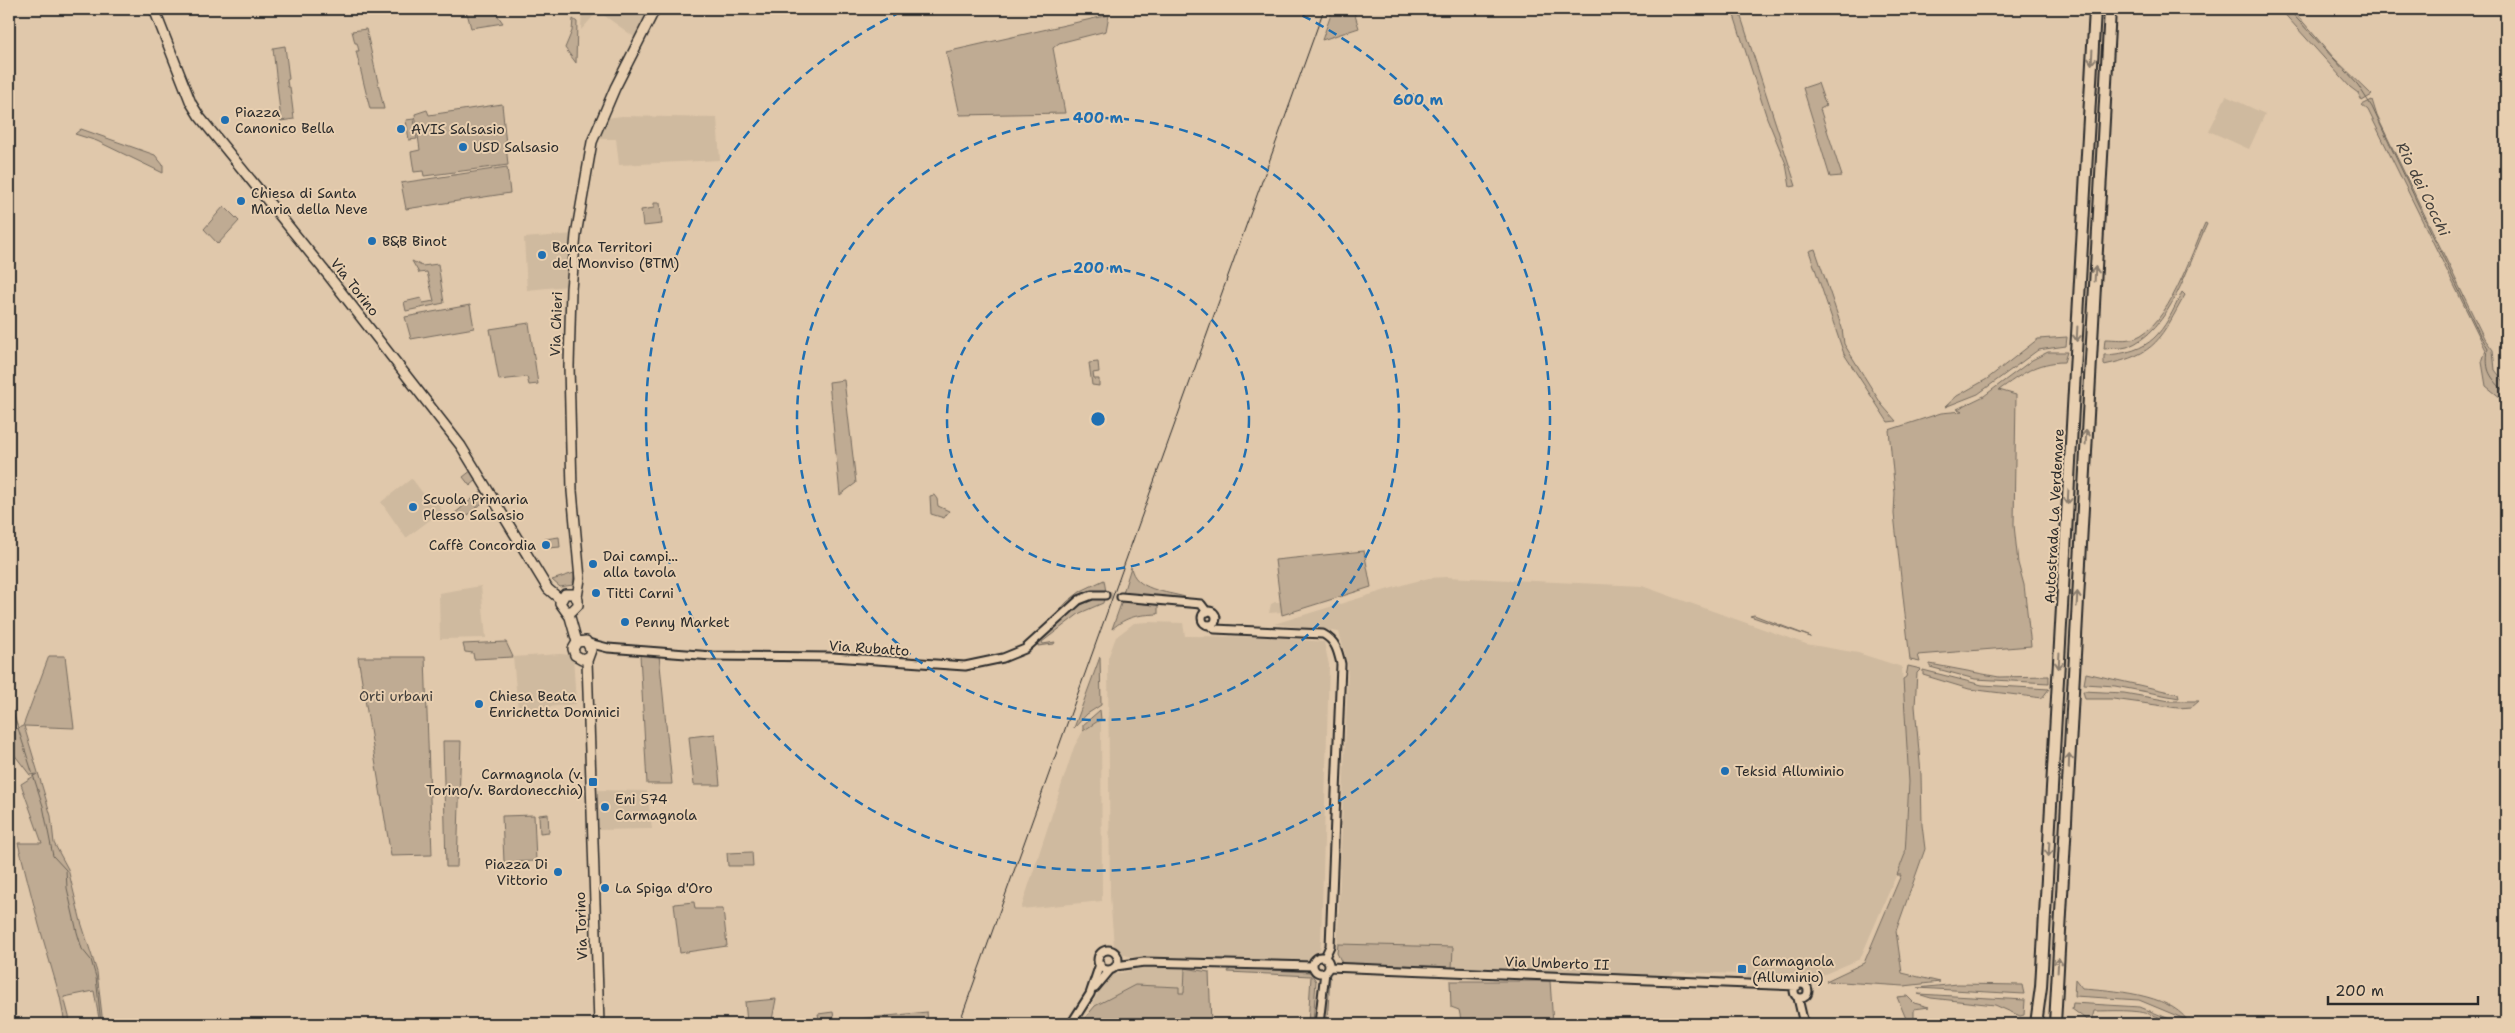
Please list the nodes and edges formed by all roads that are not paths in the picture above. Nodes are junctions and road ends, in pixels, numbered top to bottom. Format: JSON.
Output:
{"nodes":[{"id":1,"x":154,"y":9,"type":"edge"},
{"id":2,"x":655,"y":9,"type":"edge"},
{"id":3,"x":2095,"y":9,"type":"edge"},
{"id":4,"x":2110,"y":9,"type":"edge"},
{"id":5,"x":1104,"y":595,"type":"tunnel mouth"},
{"id":6,"x":568,"y":596,"type":"junction"},
{"id":7,"x":1121,"y":597,"type":"tunnel mouth"},
{"id":8,"x":577,"y":608,"type":"junction"},
{"id":9,"x":566,"y":611,"type":"junction"},
{"id":10,"x":583,"y":642,"type":"junction"},
{"id":11,"x":608,"y":648,"type":"junction"},
{"id":12,"x":585,"y":656,"type":"junction"},
{"id":13,"x":1117,"y":956,"type":"junction"},
{"id":14,"x":1325,"y":957,"type":"junction"},
{"id":15,"x":1144,"y":962,"type":"junction"},
{"id":16,"x":1100,"y":964,"type":"junction"},
{"id":17,"x":1313,"y":966,"type":"junction"},
{"id":18,"x":1113,"y":968,"type":"junction"},
{"id":19,"x":1324,"y":970,"type":"junction"},
{"id":20,"x":1795,"y":988,"type":"junction"},
{"id":21,"x":1090,"y":994,"type":"junction"},
{"id":22,"x":1801,"y":1000,"type":"junction"},
{"id":23,"x":599,"y":1024,"type":"edge"},
{"id":24,"x":1071,"y":1024,"type":"edge"},
{"id":25,"x":1317,"y":1024,"type":"edge"},
{"id":26,"x":1804,"y":1024,"type":"edge"},
{"id":27,"x":2036,"y":1024,"type":"edge"},
{"id":28,"x":2055,"y":1024,"type":"edge"}],
"edges":[{"from":1,"to":6,"type":"main road","name":"Via Torino"},
{"from":2,"to":6,"type":"main road","name":"Via Chieri"},
{"from":3,"to":27,"type":"highway","name":"Autostrada La Verdemare","one_way":true},
{"from":28,"to":4,"type":"highway","name":"Autostrada La Verdemare","one_way":true},
{"from":5,"to":11,"type":"street","name":"Via Rubatto"},
{"from":6,"to":8,"type":"main road","name":"Via Chieri"},
{"from":6,"to":9,"type":"main road"},
{"from":7,"to":14,"type":"street"},
{"from":8,"to":9,"type":"main road"},
{"from":8,"to":10,"type":"main road","name":"Via Chieri"},
{"from":9,"to":10,"type":"main road"},
{"from":10,"to":11,"type":"street"},
{"from":10,"to":12,"type":"main road"},
{"from":10,"to":12,"type":"main road"},
{"from":11,"to":12,"type":"street"},
{"from":12,"to":23,"type":"main road","name":"Via Torino"},
{"from":13,"to":15,"type":"street"},
{"from":13,"to":16,"type":"street"},
{"from":13,"to":18,"type":"street"},
{"from":14,"to":17,"type":"street"},
{"from":14,"to":19,"type":"street"},
{"from":15,"to":17,"type":"street"},
{"from":15,"to":18,"type":"street"},
{"from":16,"to":18,"type":"street"},
{"from":16,"to":21,"type":"street"},
{"from":17,"to":19,"type":"street"},
{"from":18,"to":21,"type":"street"},
{"from":19,"to":20,"type":"street","name":"Via Umberto II"},
{"from":19,"to":25,"type":"street"},
{"from":20,"to":22,"type":"street"},
{"from":20,"to":22,"type":"street"},
{"from":21,"to":24,"type":"street"},
{"from":22,"to":26,"type":"street"}]}
